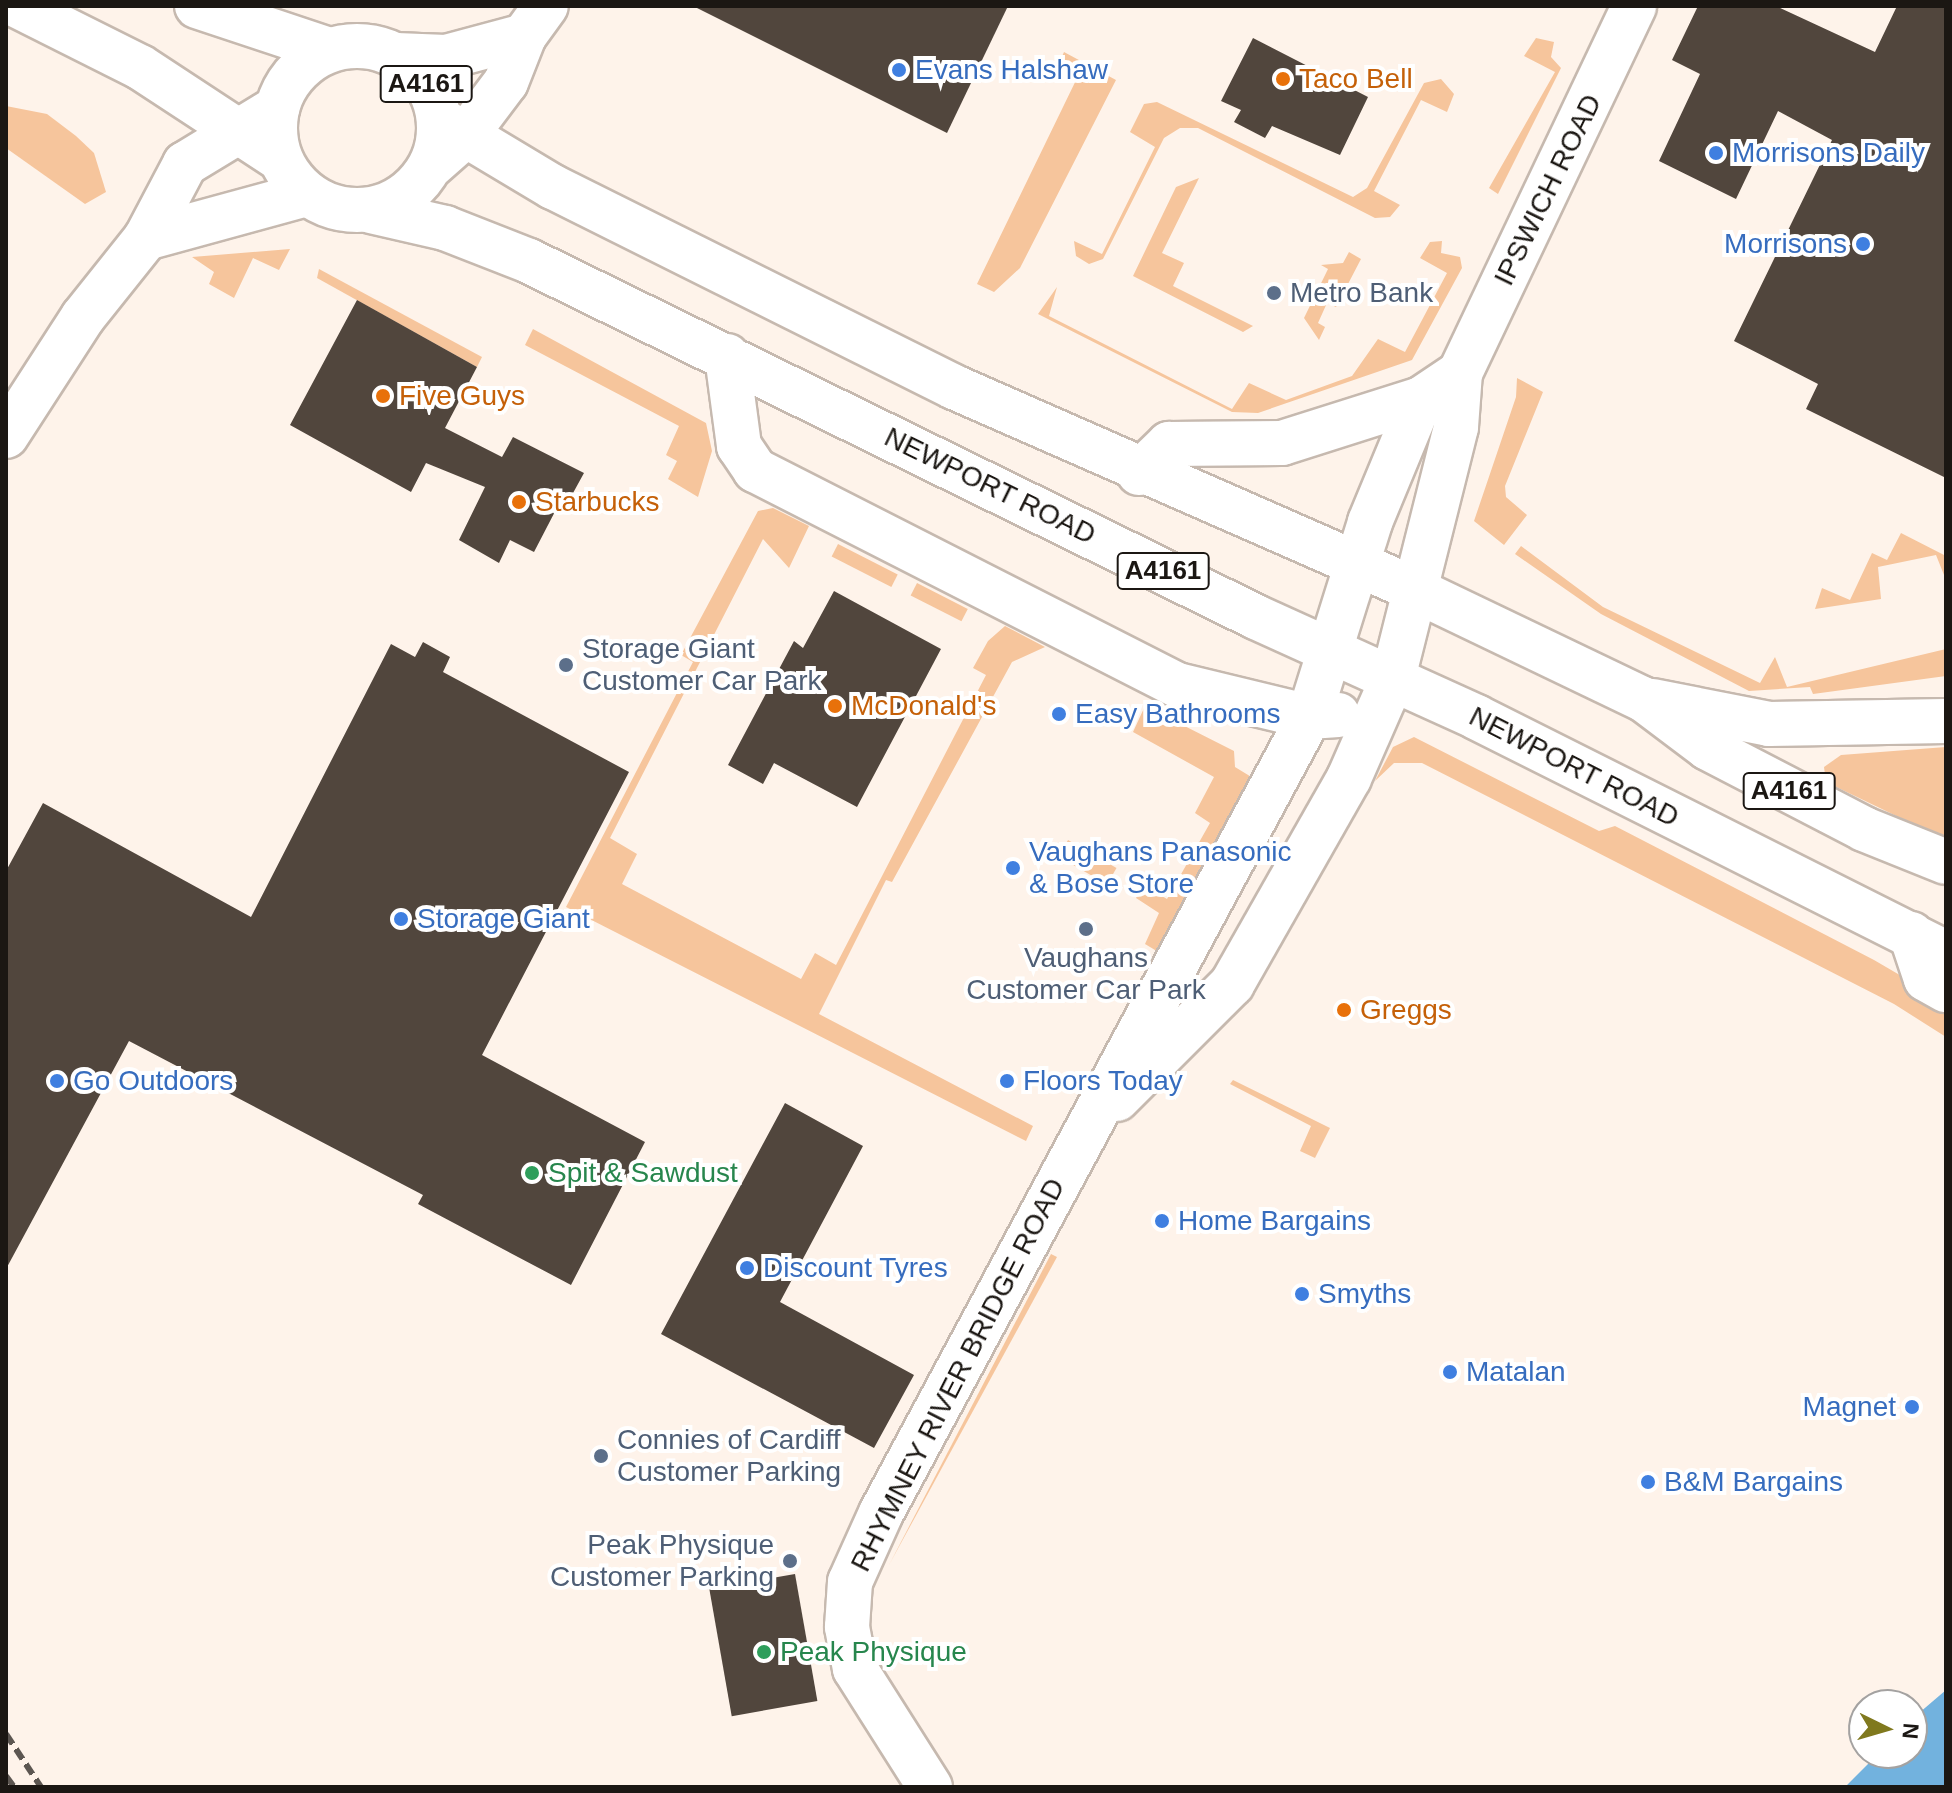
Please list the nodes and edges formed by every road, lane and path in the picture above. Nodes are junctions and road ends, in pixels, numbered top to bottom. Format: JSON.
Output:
{"nodes":[{"id":1,"x":18,"y":6,"type":"edge"},
{"id":2,"x":197,"y":6,"type":"edge"},
{"id":3,"x":1634,"y":6,"type":"edge"},
{"id":4,"x":535,"y":21,"type":"edge"},
{"id":5,"x":329,"y":50,"type":"junction"},
{"id":6,"x":396,"y":55,"type":"junction"},
{"id":7,"x":277,"y":108,"type":"junction"},
{"id":8,"x":238,"y":127,"type":"junction"},
{"id":9,"x":454,"y":128,"type":"junction"},
{"id":10,"x":280,"y":159,"type":"junction"},
{"id":11,"x":307,"y":194,"type":"junction"},
{"id":12,"x":371,"y":211,"type":"junction"},
{"id":13,"x":146,"y":238,"type":"junction"},
{"id":14,"x":727,"y":356,"type":"junction"},
{"id":15,"x":1460,"y":373,"type":"junction"},
{"id":16,"x":1421,"y":399,"type":"junction"},
{"id":17,"x":6,"y":436,"type":"edge"},
{"id":18,"x":1139,"y":473,"type":"junction"},
{"id":19,"x":1359,"y":565,"type":"junction"},
{"id":20,"x":1411,"y":588,"type":"junction"},
{"id":21,"x":1331,"y":651,"type":"junction"},
{"id":22,"x":1393,"y":678,"type":"junction"},
{"id":23,"x":1643,"y":699,"type":"junction"},
{"id":24,"x":1309,"y":717,"type":"junction"},
{"id":25,"x":1946,"y":721,"type":"edge"},
{"id":26,"x":1946,"y":862,"type":"edge"},
{"id":27,"x":1928,"y":944,"type":"edge"},
{"id":28,"x":1946,"y":990,"type":"edge"},
{"id":29,"x":1082,"y":1136,"type":"junction"},
{"id":30,"x":930,"y":1787,"type":"edge"}],
"edges":[{"from":1,"to":8,"type":"street","number":"A4161"},
{"from":2,"to":5,"type":"street","number":"A4161"},
{"from":3,"to":15,"type":"street","name":"IPSWICH ROAD"},
{"from":4,"to":6,"type":"street"},
{"from":4,"to":9,"type":"street"},
{"from":5,"to":6,"type":"street","number":"A4161"},
{"from":5,"to":7,"type":"street"},
{"from":6,"to":9,"type":"street","number":"A4161"},
{"from":7,"to":8,"type":"street"},
{"from":7,"to":10,"type":"street"},
{"from":8,"to":10,"type":"street","number":"A4161"},
{"from":8,"to":13,"type":"street"},
{"from":9,"to":12,"type":"street","number":"A4161"},
{"from":9,"to":18,"type":"street","number":"A4161"},
{"from":10,"to":11,"type":"street","number":"A4161"},
{"from":11,"to":12,"type":"street","number":"A4161"},
{"from":11,"to":13,"type":"street"},
{"from":12,"to":14,"type":"street","name":"NEWPORT ROAD","number":"A4161"},
{"from":13,"to":17,"type":"street"},
{"from":14,"to":21,"type":"street","name":"NEWPORT ROAD","number":"A4161"},
{"from":14,"to":24,"type":"street"},
{"from":15,"to":16,"type":"street"},
{"from":15,"to":20,"type":"street","name":"IPSWICH ROAD"},
{"from":16,"to":18,"type":"street"},
{"from":16,"to":19,"type":"street"},
{"from":18,"to":19,"type":"street","number":"A4161"},
{"from":19,"to":20,"type":"street","number":"A4161"},
{"from":19,"to":21,"type":"street","name":"RHYMNEY RIVER BRIDGE ROAD"},
{"from":20,"to":22,"type":"street","name":"IPSWICH ROAD"},
{"from":20,"to":23,"type":"street","number":"A4161"},
{"from":21,"to":22,"type":"street","name":"NEWPORT ROAD","number":"A4161"},
{"from":21,"to":24,"type":"street","name":"RHYMNEY RIVER BRIDGE ROAD"},
{"from":22,"to":24,"type":"street"},
{"from":22,"to":27,"type":"street","name":"NEWPORT ROAD","number":"A4161"},
{"from":22,"to":29,"type":"street","name":"RHYMNEY RIVER BRIDGE ROAD"},
{"from":23,"to":25,"type":"street"},
{"from":23,"to":26,"type":"street","number":"A4161"},
{"from":24,"to":29,"type":"street","name":"RHYMNEY RIVER BRIDGE ROAD"},
{"from":27,"to":28,"type":"street"},
{"from":29,"to":30,"type":"street","name":"RHYMNEY RIVER BRIDGE ROAD"}]}
